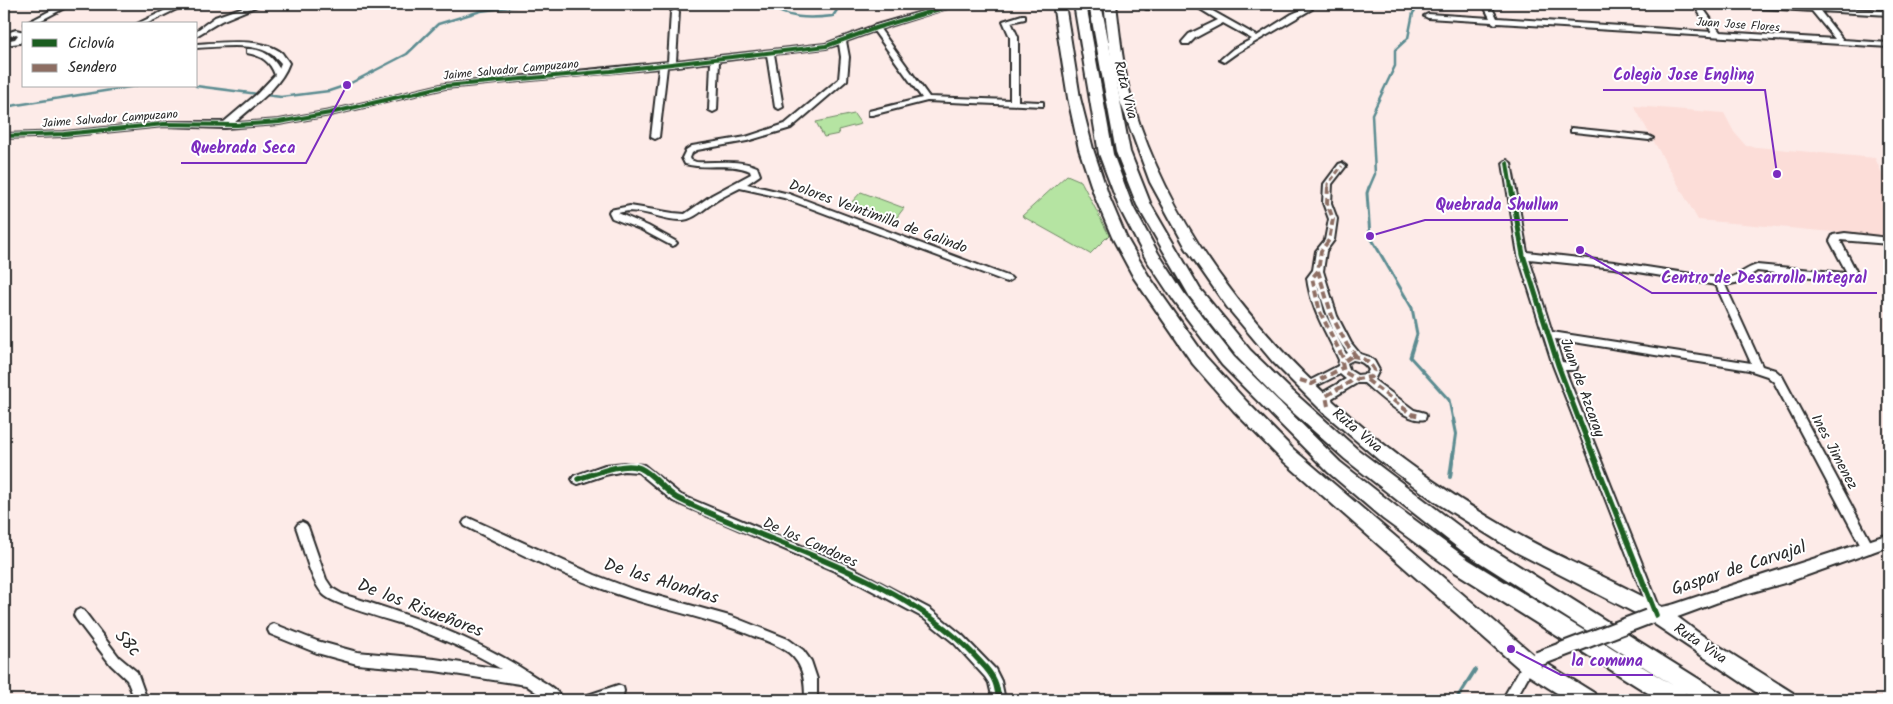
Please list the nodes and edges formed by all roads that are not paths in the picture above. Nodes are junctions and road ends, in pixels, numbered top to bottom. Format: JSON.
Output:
{"nodes":[{"id":1,"x":68,"y":4,"type":"edge"},
{"id":2,"x":183,"y":4,"type":"edge"},
{"id":3,"x":258,"y":4,"type":"edge"},
{"id":4,"x":926,"y":4,"type":"edge"},
{"id":5,"x":956,"y":4,"type":"edge"},
{"id":6,"x":1059,"y":4,"type":"edge"},
{"id":7,"x":1080,"y":4,"type":"edge"},
{"id":8,"x":1095,"y":4,"type":"edge"},
{"id":9,"x":1110,"y":4,"type":"edge"},
{"id":10,"x":1156,"y":4,"type":"edge"},
{"id":11,"x":1195,"y":4,"type":"edge"},
{"id":12,"x":1488,"y":4,"type":"edge"},
{"id":13,"x":1697,"y":4,"type":"edge"},
{"id":14,"x":1729,"y":4,"type":"edge"},
{"id":15,"x":1812,"y":6,"type":"edge"},
{"id":16,"x":1148,"y":8,"type":"dead end"},
{"id":17,"x":1308,"y":9,"type":"dead end"},
{"id":18,"x":675,"y":12,"type":"dead end"},
{"id":19,"x":933,"y":12,"type":"junction"},
{"id":20,"x":1889,"y":13,"type":"edge"},
{"id":21,"x":1428,"y":16,"type":"dead end"},
{"id":22,"x":1022,"y":17,"type":"dead end"},
{"id":23,"x":1224,"y":20,"type":"junction"},
{"id":24,"x":32,"y":22,"type":"edge"},
{"id":25,"x":144,"y":22,"type":"edge"},
{"id":26,"x":1495,"y":22,"type":"junction"},
{"id":27,"x":876,"y":28,"type":"junction"},
{"id":28,"x":198,"y":33,"type":"edge"},
{"id":29,"x":1718,"y":34,"type":"junction"},
{"id":30,"x":4,"y":36,"type":"edge"},
{"id":31,"x":21,"y":37,"type":"edge"},
{"id":32,"x":1257,"y":39,"type":"junction"},
{"id":33,"x":842,"y":40,"type":"junction"},
{"id":34,"x":1186,"y":42,"type":"dead end"},
{"id":35,"x":1841,"y":42,"type":"junction"},
{"id":36,"x":4,"y":43,"type":"edge"},
{"id":37,"x":1889,"y":45,"type":"edge"},
{"id":38,"x":198,"y":46,"type":"edge"},
{"id":39,"x":198,"y":51,"type":"edge"},
{"id":40,"x":770,"y":53,"type":"junction"},
{"id":41,"x":716,"y":59,"type":"junction"},
{"id":42,"x":1224,"y":60,"type":"dead end"},
{"id":43,"x":672,"y":64,"type":"junction"},
{"id":44,"x":664,"y":65,"type":"junction"},
{"id":45,"x":276,"y":78,"type":"junction"},
{"id":46,"x":927,"y":99,"type":"junction"},
{"id":47,"x":1014,"y":102,"type":"junction"},
{"id":48,"x":1040,"y":104,"type":"dead end"},
{"id":49,"x":245,"y":107,"type":"junction"},
{"id":50,"x":779,"y":107,"type":"dead end"},
{"id":51,"x":713,"y":110,"type":"dead end"},
{"id":52,"x":872,"y":113,"type":"dead end"},
{"id":53,"x":251,"y":124,"type":"junction"},
{"id":54,"x":225,"y":126,"type":"junction"},
{"id":55,"x":1574,"y":130,"type":"dead end"},
{"id":56,"x":4,"y":136,"type":"edge"},
{"id":57,"x":655,"y":137,"type":"dead end"},
{"id":58,"x":1649,"y":138,"type":"dead end"},
{"id":59,"x":1507,"y":163,"type":"dead end"},
{"id":60,"x":1342,"y":166,"type":"dead end"},
{"id":61,"x":739,"y":184,"type":"junction"},
{"id":62,"x":1889,"y":240,"type":"edge"},
{"id":63,"x":672,"y":243,"type":"dead end"},
{"id":64,"x":1523,"y":255,"type":"junction"},
{"id":65,"x":1318,"y":271,"type":"junction"},
{"id":66,"x":1007,"y":279,"type":"dead end"},
{"id":67,"x":1719,"y":282,"type":"junction"},
{"id":68,"x":1550,"y":334,"type":"junction"},
{"id":69,"x":1357,"y":357,"type":"junction"},
{"id":70,"x":1343,"y":364,"type":"junction"},
{"id":71,"x":1558,"y":365,"type":"junction"},
{"id":72,"x":1572,"y":367,"type":"dead end"},
{"id":73,"x":1758,"y":368,"type":"junction"},
{"id":74,"x":1355,"y":379,"type":"junction"},
{"id":75,"x":1300,"y":380,"type":"junction"},
{"id":76,"x":1367,"y":380,"type":"junction"},
{"id":77,"x":1328,"y":406,"type":"junction"},
{"id":78,"x":1421,"y":416,"type":"dead end"},
{"id":79,"x":578,"y":479,"type":"dead end"},
{"id":80,"x":469,"y":523,"type":"dead end"},
{"id":81,"x":302,"y":527,"type":"dead end"},
{"id":82,"x":1889,"y":540,"type":"edge"},
{"id":83,"x":1868,"y":548,"type":"junction"},
{"id":84,"x":80,"y":615,"type":"dead end"},
{"id":85,"x":1652,"y":616,"type":"junction"},
{"id":86,"x":274,"y":630,"type":"dead end"},
{"id":87,"x":1534,"y":661,"type":"junction"},
{"id":88,"x":528,"y":680,"type":"junction"},
{"id":89,"x":618,"y":691,"type":"dead end"},
{"id":90,"x":141,"y":700,"type":"edge"},
{"id":91,"x":557,"y":700,"type":"edge"},
{"id":92,"x":590,"y":700,"type":"edge"},
{"id":93,"x":811,"y":700,"type":"edge"},
{"id":94,"x":999,"y":700,"type":"edge"},
{"id":95,"x":1508,"y":700,"type":"edge"},
{"id":96,"x":1587,"y":700,"type":"edge"},
{"id":97,"x":1677,"y":700,"type":"edge"},
{"id":98,"x":1714,"y":700,"type":"edge"},
{"id":99,"x":1786,"y":700,"type":"edge"}],
"edges":[{"from":1,"to":24,"type":"street"},
{"from":2,"to":25,"type":"street"},
{"from":3,"to":28,"type":"street"},
{"from":4,"to":19,"type":"street"},
{"from":5,"to":19,"type":"street","name":"Jaime Salvador Campuzano"},
{"from":6,"to":87,"type":"main road"},
{"from":7,"to":97,"type":"main road","name":"Ruta Viva"},
{"from":8,"to":98,"type":"main road","name":"Ruta Viva"},
{"from":9,"to":75,"type":"main road","name":"Ruta Viva"},
{"from":10,"to":16,"type":"street"},
{"from":11,"to":23,"type":"street"},
{"from":12,"to":26,"type":"street"},
{"from":13,"to":29,"type":"street"},
{"from":14,"to":15,"type":"street"},
{"from":15,"to":20,"type":"street"},
{"from":15,"to":35,"type":"street"},
{"from":17,"to":32,"type":"street"},
{"from":18,"to":43,"type":"street"},
{"from":19,"to":27,"type":"street","name":"Jaime Salvador Campuzano"},
{"from":21,"to":26,"type":"street","name":"Juan Jose Flores"},
{"from":22,"to":47,"type":"street"},
{"from":23,"to":32,"type":"street"},
{"from":23,"to":34,"type":"street"},
{"from":26,"to":29,"type":"street","name":"Juan Jose Flores"},
{"from":27,"to":33,"type":"street","name":"Jaime Salvador Campuzano"},
{"from":27,"to":46,"type":"street"},
{"from":29,"to":35,"type":"street","name":"Juan Jose Flores"},
{"from":30,"to":31,"type":"street"},
{"from":31,"to":36,"type":"street"},
{"from":32,"to":42,"type":"street"},
{"from":33,"to":40,"type":"street","name":"Jaime Salvador Campuzano"},
{"from":33,"to":61,"type":"street"},
{"from":35,"to":37,"type":"street","name":"Juan Jose Flores"},
{"from":38,"to":45,"type":"street"},
{"from":39,"to":45,"type":"street"},
{"from":40,"to":41,"type":"street","name":"Jaime Salvador Campuzano"},
{"from":40,"to":50,"type":"street"},
{"from":41,"to":43,"type":"street","name":"Jaime Salvador Campuzano"},
{"from":41,"to":51,"type":"street"},
{"from":43,"to":44,"type":"street","name":"Jaime Salvador Campuzano"},
{"from":44,"to":53,"type":"street","name":"Jaime Salvador Campuzano"},
{"from":44,"to":57,"type":"street"},
{"from":45,"to":49,"type":"street"},
{"from":46,"to":47,"type":"street"},
{"from":46,"to":52,"type":"street"},
{"from":47,"to":48,"type":"street"},
{"from":49,"to":53,"type":"street"},
{"from":49,"to":54,"type":"street"},
{"from":53,"to":54,"type":"street","name":"Jaime Salvador Campuzano"},
{"from":54,"to":56,"type":"street","name":"Jaime Salvador Campuzano"},
{"from":55,"to":58,"type":"street"},
{"from":59,"to":64,"type":"street","name":"Juan de Azcaray"},
{"from":60,"to":65,"type":"street"},
{"from":61,"to":63,"type":"street"},
{"from":61,"to":66,"type":"street","name":"Dolores Veintimilla de Galindo"},
{"from":62,"to":67,"type":"street"},
{"from":64,"to":67,"type":"street"},
{"from":64,"to":68,"type":"street","name":"Juan de Azcaray"},
{"from":65,"to":69,"type":"street"},
{"from":65,"to":70,"type":"street"},
{"from":67,"to":73,"type":"street"},
{"from":68,"to":71,"type":"street","name":"Juan de Azcaray"},
{"from":68,"to":73,"type":"street"},
{"from":69,"to":70,"type":"street"},
{"from":69,"to":76,"type":"street"},
{"from":70,"to":74,"type":"street"},
{"from":70,"to":75,"type":"street"},
{"from":71,"to":72,"type":"street"},
{"from":71,"to":85,"type":"street","name":"Juan de Azcaray"},
{"from":73,"to":83,"type":"street","name":"Ines Jimenez"},
{"from":74,"to":76,"type":"street"},
{"from":74,"to":77,"type":"street"},
{"from":75,"to":77,"type":"main road","name":"Ruta Viva"},
{"from":76,"to":78,"type":"street"},
{"from":77,"to":85,"type":"main road","name":"Ruta Viva"},
{"from":79,"to":94,"type":"street","name":"De los Condores"},
{"from":80,"to":93,"type":"street","name":"De las Alondras"},
{"from":81,"to":88,"type":"street","name":"De los Risueñores"},
{"from":82,"to":83,"type":"street","name":"Gaspar de Carvajal"},
{"from":83,"to":85,"type":"street","name":"Gaspar de Carvajal"},
{"from":84,"to":90,"type":"street","name":"S8c"},
{"from":85,"to":87,"type":"street","name":"Gaspar de Carvajal","bridge":true},
{"from":85,"to":99,"type":"main road","name":"Ruta Viva"},
{"from":86,"to":88,"type":"street"},
{"from":87,"to":95,"type":"street"},
{"from":87,"to":96,"type":"main road"},
{"from":88,"to":91,"type":"street","name":"De los Risueñores"},
{"from":89,"to":92,"type":"street"}]}
